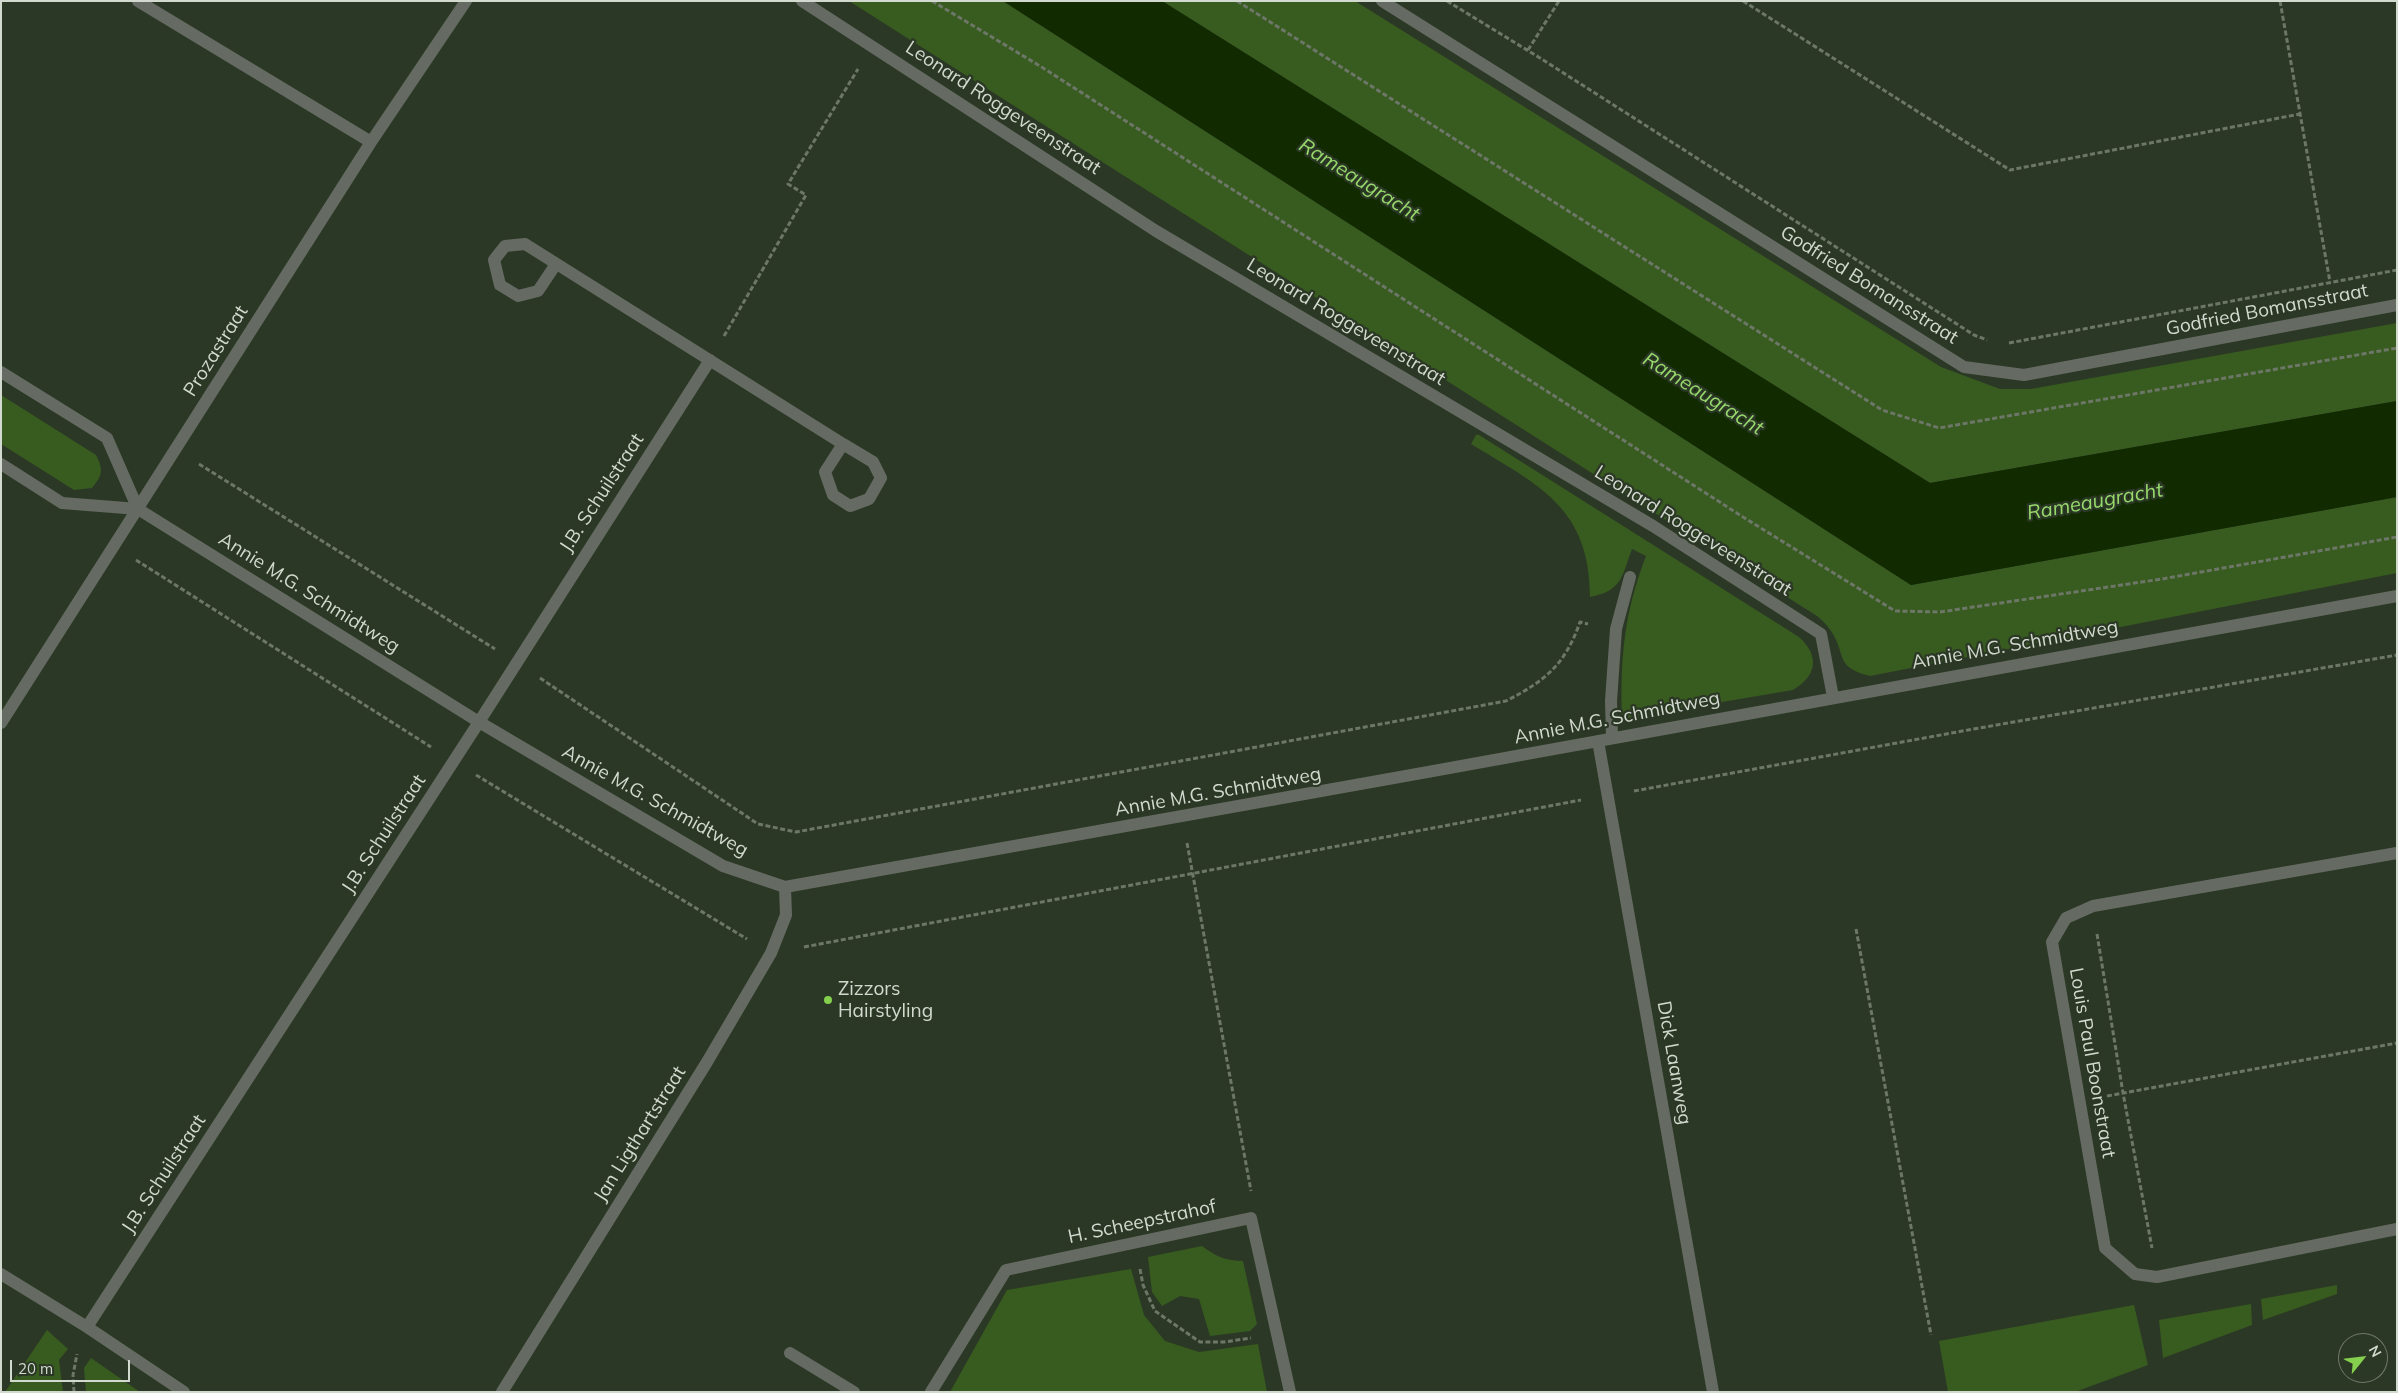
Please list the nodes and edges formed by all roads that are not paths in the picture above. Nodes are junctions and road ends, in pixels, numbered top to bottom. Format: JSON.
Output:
{"nodes":[{"id":1,"x":138,"y":1,"type":"edge"},
{"id":2,"x":466,"y":1,"type":"edge"},
{"id":3,"x":802,"y":1,"type":"edge"},
{"id":4,"x":1382,"y":1,"type":"edge"},
{"id":5,"x":371,"y":142,"type":"junction"},
{"id":6,"x":556,"y":264,"type":"junction"},
{"id":7,"x":2397,"y":305,"type":"edge"},
{"id":8,"x":710,"y":360,"type":"junction"},
{"id":9,"x":1,"y":372,"type":"edge"},
{"id":10,"x":842,"y":444,"type":"junction"},
{"id":11,"x":1,"y":464,"type":"edge"},
{"id":12,"x":138,"y":509,"type":"junction"},
{"id":13,"x":1630,"y":577,"type":"dead end"},
{"id":14,"x":2397,"y":596,"type":"edge"},
{"id":15,"x":1833,"y":697,"type":"junction"},
{"id":16,"x":479,"y":722,"type":"junction"},
{"id":17,"x":1,"y":723,"type":"edge"},
{"id":18,"x":1612,"y":738,"type":"junction"},
{"id":19,"x":1598,"y":741,"type":"junction"},
{"id":20,"x":2397,"y":853,"type":"edge"},
{"id":21,"x":785,"y":887,"type":"junction"},
{"id":22,"x":2397,"y":1229,"type":"edge"},
{"id":23,"x":1,"y":1274,"type":"edge"},
{"id":24,"x":87,"y":1327,"type":"junction"},
{"id":25,"x":790,"y":1353,"type":"dead end"},
{"id":26,"x":184,"y":1392,"type":"edge"},
{"id":27,"x":502,"y":1392,"type":"edge"},
{"id":28,"x":854,"y":1392,"type":"edge"},
{"id":29,"x":931,"y":1392,"type":"edge"},
{"id":30,"x":1290,"y":1392,"type":"edge"},
{"id":31,"x":1713,"y":1392,"type":"edge"}],
"edges":[{"from":1,"to":5,"type":"street"},
{"from":2,"to":5,"type":"street","name":"Prozastraat"},
{"from":3,"to":15,"type":"street","name":"Leonard Roggeveenstraat"},
{"from":4,"to":7,"type":"street","name":"Godfried Bomansstraat"},
{"from":5,"to":12,"type":"street","name":"Prozastraat"},
{"from":6,"to":6,"type":"street"},
{"from":6,"to":8,"type":"street"},
{"from":8,"to":10,"type":"street"},
{"from":8,"to":16,"type":"street","name":"J.B. Schuilstraat"},
{"from":9,"to":12,"type":"street"},
{"from":10,"to":10,"type":"street"},
{"from":11,"to":12,"type":"street","name":"Annie M.G. Schmidtweg"},
{"from":12,"to":16,"type":"street","name":"Annie M.G. Schmidtweg"},
{"from":12,"to":17,"type":"street","name":"Prozastraat"},
{"from":13,"to":18,"type":"street"},
{"from":14,"to":15,"type":"street","name":"Annie M.G. Schmidtweg"},
{"from":15,"to":18,"type":"street","name":"Annie M.G. Schmidtweg"},
{"from":16,"to":21,"type":"street","name":"Annie M.G. Schmidtweg"},
{"from":16,"to":24,"type":"street","name":"J.B. Schuilstraat"},
{"from":18,"to":19,"type":"street","name":"Annie M.G. Schmidtweg"},
{"from":19,"to":21,"type":"street","name":"Annie M.G. Schmidtweg"},
{"from":19,"to":31,"type":"street","name":"Dick Laanweg"},
{"from":20,"to":22,"type":"street","name":"Louis Paul Boonstraat"},
{"from":21,"to":27,"type":"street","name":"Jan Ligthartstraat"},
{"from":23,"to":24,"type":"street"},
{"from":24,"to":26,"type":"street"},
{"from":25,"to":28,"type":"street"},
{"from":29,"to":30,"type":"street","name":"H. Scheepstrahof"}]}
